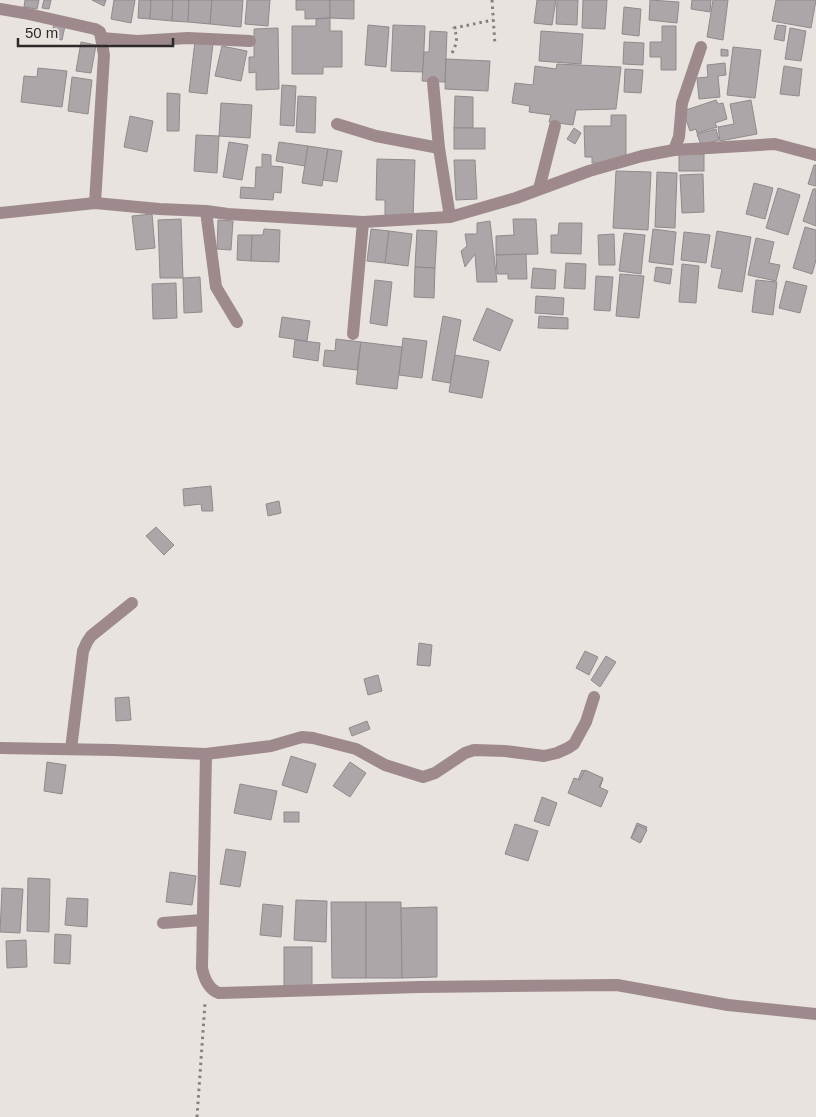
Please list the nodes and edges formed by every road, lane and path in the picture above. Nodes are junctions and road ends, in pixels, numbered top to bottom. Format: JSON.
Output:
{"nodes":[{"id":1,"x":492,"y":0,"type":"edge"},
{"id":2,"x":0,"y":9,"type":"edge"},
{"id":3,"x":493,"y":20,"type":"junction"},
{"id":4,"x":102,"y":38,"type":"junction"},
{"id":5,"x":250,"y":41,"type":"dead end"},
{"id":6,"x":495,"y":45,"type":"dead end"},
{"id":7,"x":701,"y":47,"type":"dead end"},
{"id":8,"x":452,"y":53,"type":"dead end"},
{"id":9,"x":434,"y":82,"type":"dead end"},
{"id":10,"x":337,"y":124,"type":"dead end"},
{"id":11,"x":555,"y":126,"type":"dead end"},
{"id":12,"x":439,"y":148,"type":"junction"},
{"id":13,"x":674,"y":150,"type":"junction"},
{"id":14,"x":816,"y":155,"type":"edge"},
{"id":15,"x":539,"y":189,"type":"junction"},
{"id":16,"x":95,"y":203,"type":"junction"},
{"id":17,"x":206,"y":211,"type":"junction"},
{"id":18,"x":0,"y":213,"type":"edge"},
{"id":19,"x":450,"y":217,"type":"junction"},
{"id":20,"x":363,"y":222,"type":"junction"},
{"id":21,"x":237,"y":322,"type":"dead end"},
{"id":22,"x":353,"y":334,"type":"dead end"},
{"id":23,"x":132,"y":603,"type":"dead end"},
{"id":24,"x":594,"y":697,"type":"dead end"},
{"id":25,"x":0,"y":748,"type":"edge"},
{"id":26,"x":71,"y":749,"type":"junction"},
{"id":27,"x":206,"y":754,"type":"junction"},
{"id":28,"x":202,"y":920,"type":"junction"},
{"id":29,"x":163,"y":923,"type":"dead end"},
{"id":30,"x":206,"y":982,"type":"junction"},
{"id":31,"x":816,"y":1014,"type":"edge"},
{"id":32,"x":197,"y":1117,"type":"edge"}],
"edges":[{"from":1,"to":3,"type":"path"},
{"from":2,"to":4,"type":"street"},
{"from":3,"to":6,"type":"path"},
{"from":3,"to":8,"type":"path"},
{"from":4,"to":5,"type":"street"},
{"from":4,"to":16,"type":"street"},
{"from":7,"to":13,"type":"street"},
{"from":9,"to":12,"type":"street"},
{"from":10,"to":12,"type":"street"},
{"from":11,"to":15,"type":"street"},
{"from":12,"to":19,"type":"street"},
{"from":13,"to":14,"type":"street"},
{"from":13,"to":15,"type":"street"},
{"from":15,"to":19,"type":"street"},
{"from":16,"to":17,"type":"street"},
{"from":16,"to":18,"type":"street"},
{"from":17,"to":20,"type":"street"},
{"from":17,"to":21,"type":"street"},
{"from":19,"to":20,"type":"street"},
{"from":20,"to":22,"type":"street"},
{"from":23,"to":26,"type":"street"},
{"from":24,"to":27,"type":"street"},
{"from":25,"to":26,"type":"street"},
{"from":26,"to":27,"type":"street"},
{"from":27,"to":28,"type":"street"},
{"from":28,"to":29,"type":"street"},
{"from":28,"to":30,"type":"street"},
{"from":30,"to":31,"type":"street"},
{"from":30,"to":32,"type":"path"}]}
